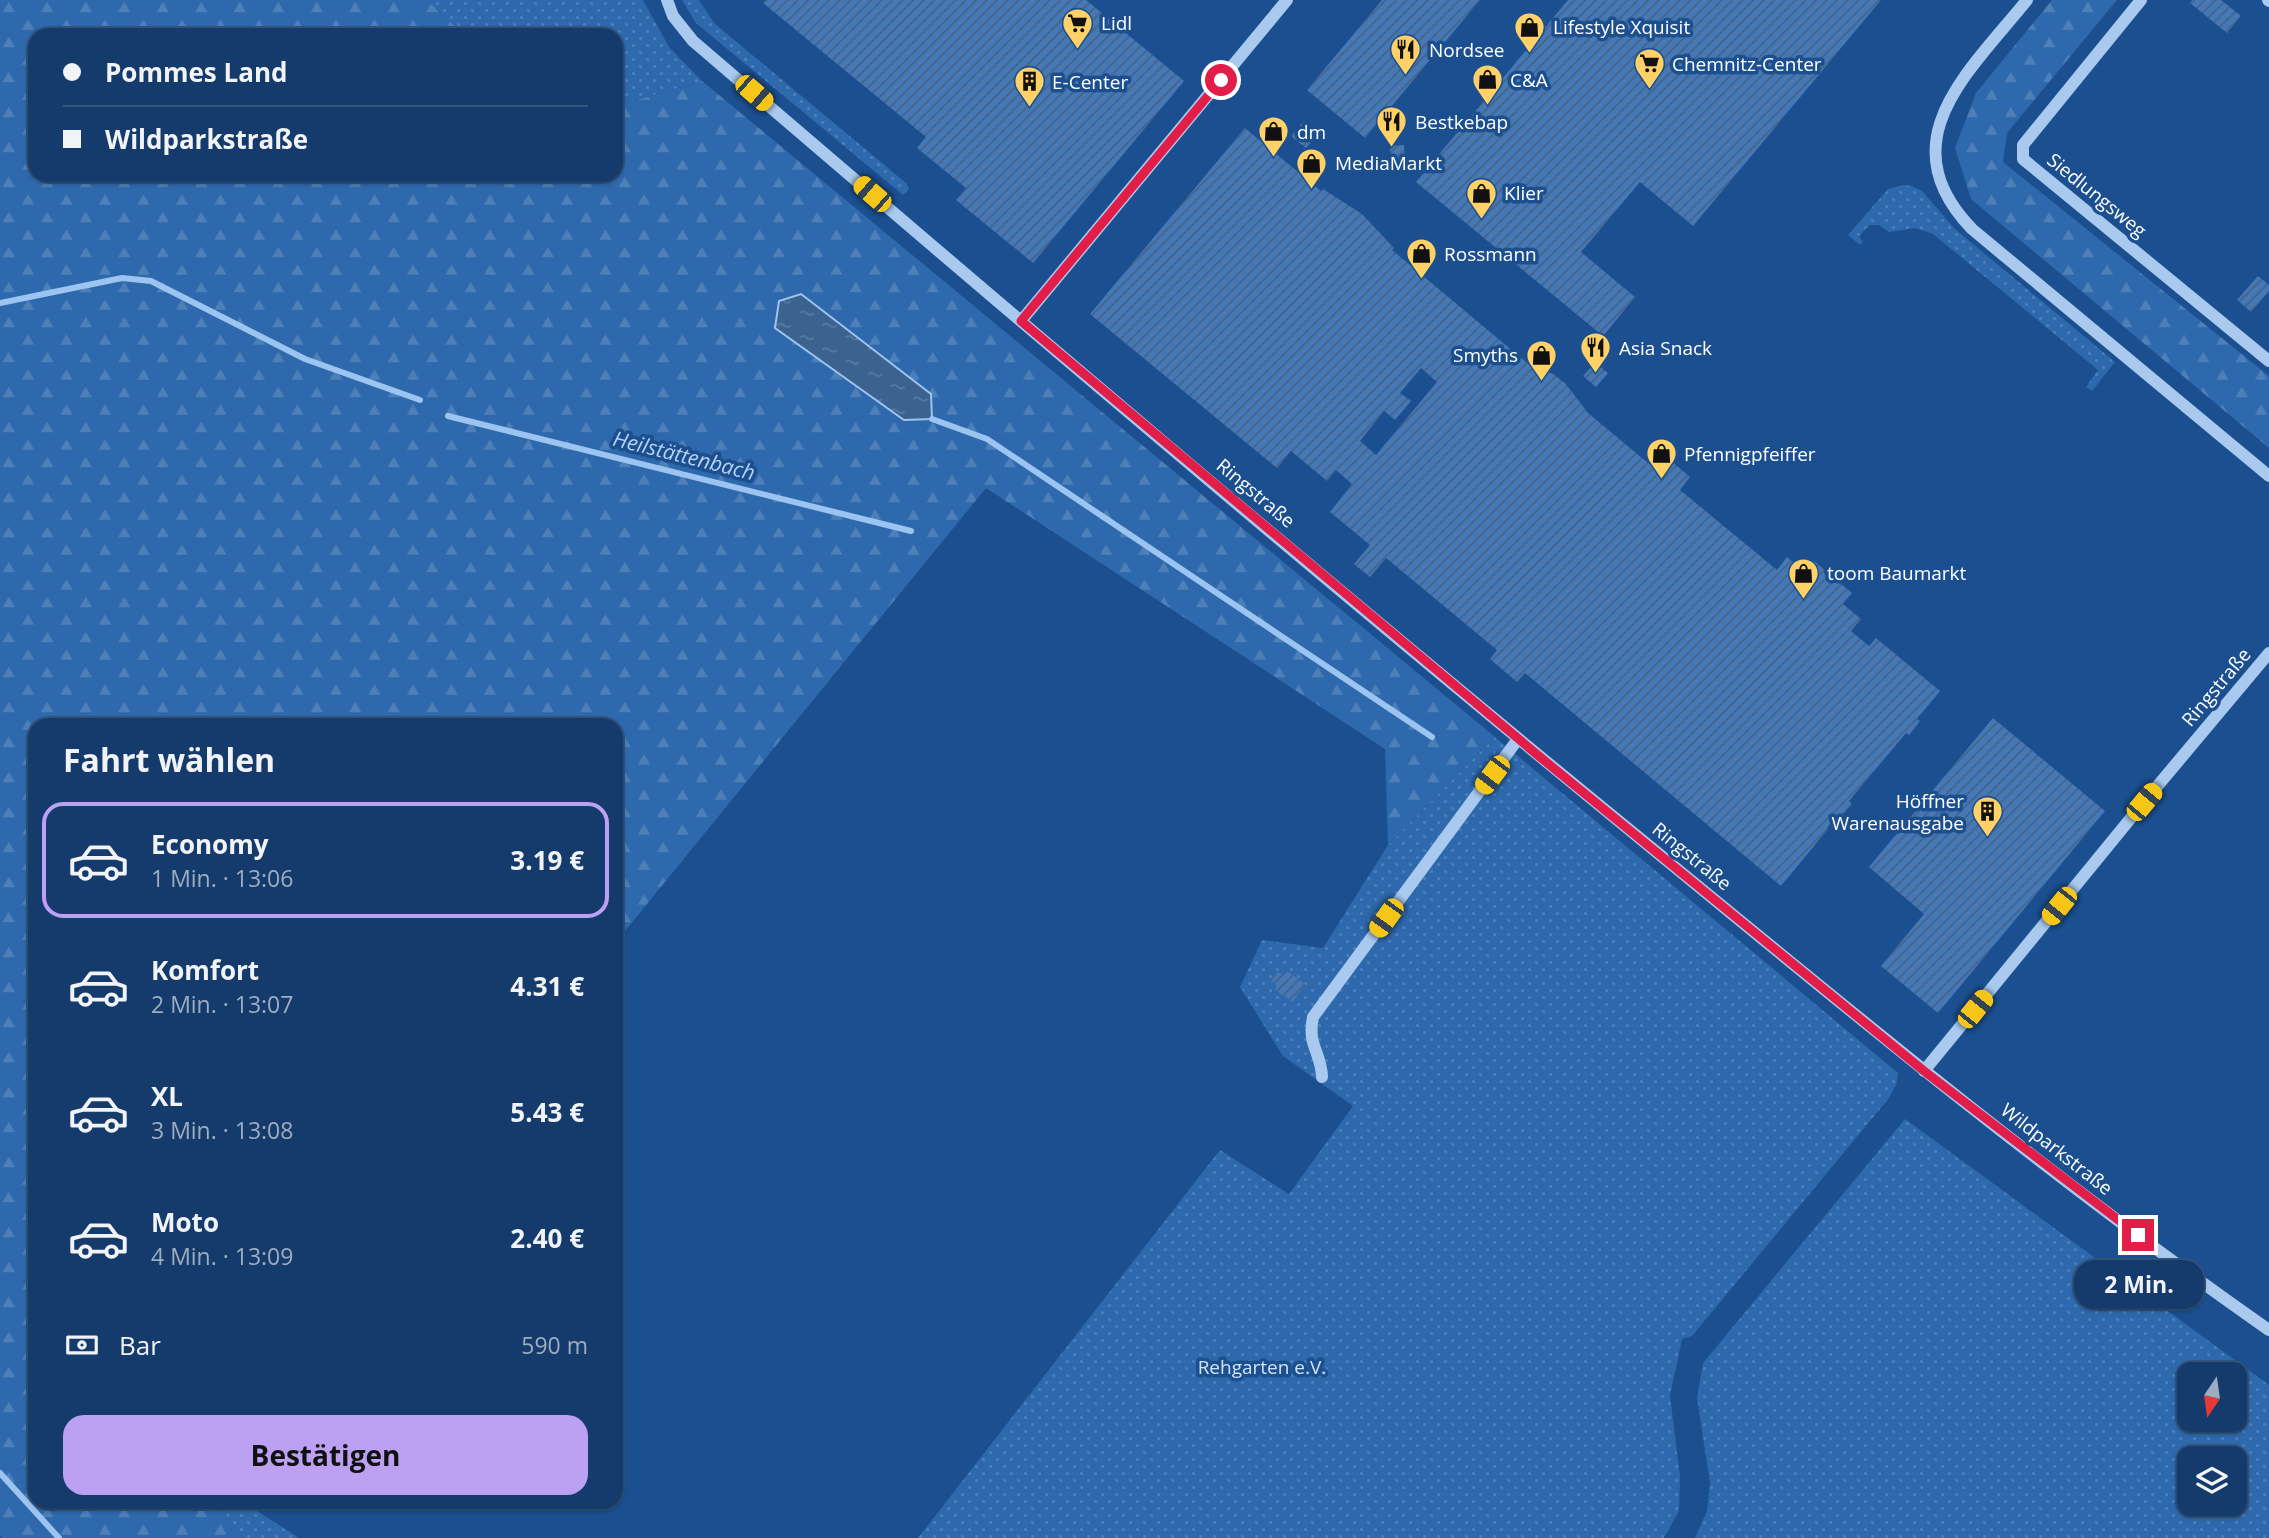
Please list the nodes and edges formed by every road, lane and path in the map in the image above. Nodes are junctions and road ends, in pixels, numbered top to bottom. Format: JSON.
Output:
{"nodes":[{"id":1,"x":667,"y":0,"type":"edge"},
{"id":2,"x":1287,"y":0,"type":"edge"},
{"id":3,"x":2027,"y":0,"type":"edge"},
{"id":4,"x":2141,"y":0,"type":"edge"},
{"id":5,"x":1021,"y":321,"type":"junction"},
{"id":6,"x":2269,"y":361,"type":"edge"},
{"id":7,"x":2269,"y":476,"type":"edge"},
{"id":8,"x":2269,"y":653,"type":"edge"},
{"id":9,"x":1518,"y":739,"type":"junction"},
{"id":10,"x":1924,"y":1071,"type":"junction"},
{"id":11,"x":1322,"y":1077,"type":"dead end"},
{"id":12,"x":2269,"y":1330,"type":"edge"}],
"edges":[{"from":1,"to":5,"type":"street","name":"Ringstraße"},
{"from":2,"to":5,"type":"street"},
{"from":3,"to":7,"type":"street"},
{"from":4,"to":6,"type":"street","name":"Siedlungsweg"},
{"from":5,"to":9,"type":"street","name":"Ringstraße"},
{"from":8,"to":10,"type":"street","name":"Ringstraße"},
{"from":9,"to":10,"type":"street","name":"Ringstraße"},
{"from":9,"to":11,"type":"street"},
{"from":10,"to":12,"type":"street","name":"Wildparkstraße"}]}
